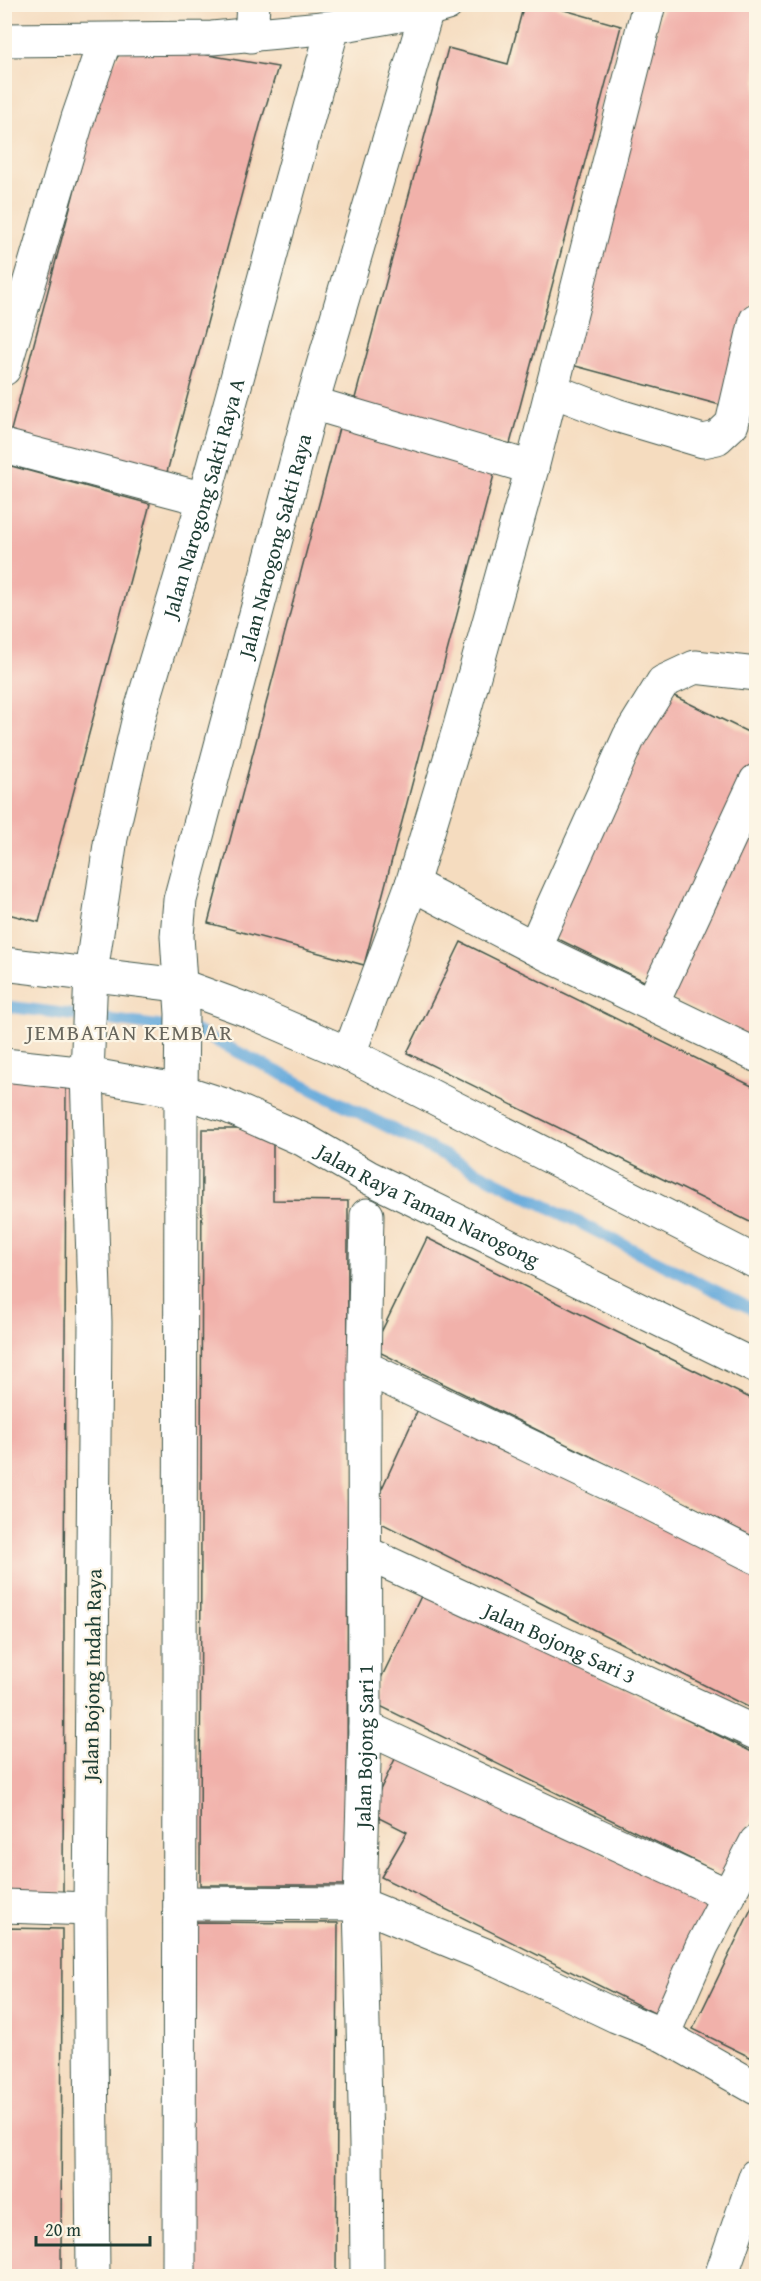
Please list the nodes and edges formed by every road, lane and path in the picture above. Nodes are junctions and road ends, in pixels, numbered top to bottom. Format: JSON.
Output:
{"nodes":[{"id":1,"x":649,"y":4,"type":"edge"},
{"id":2,"x":437,"y":8,"type":"edge"},
{"id":3,"x":252,"y":20,"type":"edge"},
{"id":4,"x":333,"y":27,"type":"junction"},
{"id":5,"x":4,"y":40,"type":"edge"},
{"id":6,"x":105,"y":40,"type":"junction"},
{"id":7,"x":756,"y":320,"type":"edge"},
{"id":8,"x":4,"y":369,"type":"edge"},
{"id":9,"x":551,"y":390,"type":"junction"},
{"id":10,"x":312,"y":403,"type":"junction"},
{"id":11,"x":4,"y":446,"type":"edge"},
{"id":12,"x":532,"y":468,"type":"junction"},
{"id":13,"x":204,"y":499,"type":"junction"},
{"id":14,"x":756,"y":674,"type":"edge"},
{"id":15,"x":756,"y":781,"type":"edge"},
{"id":16,"x":412,"y":884,"type":"junction"},
{"id":17,"x":534,"y":948,"type":"junction"},
{"id":18,"x":4,"y":964,"type":"edge"},
{"id":19,"x":90,"y":985,"type":"junction"},
{"id":20,"x":180,"y":999,"type":"junction"},
{"id":21,"x":652,"y":1004,"type":"junction"},
{"id":22,"x":349,"y":1054,"type":"junction"},
{"id":23,"x":756,"y":1055,"type":"edge"},
{"id":24,"x":88,"y":1062,"type":"junction"},
{"id":25,"x":4,"y":1065,"type":"edge"},
{"id":26,"x":181,"y":1077,"type":"junction"},
{"id":27,"x":367,"y":1215,"type":"dead end"},
{"id":28,"x":756,"y":1262,"type":"edge"},
{"id":29,"x":364,"y":1367,"type":"junction"},
{"id":30,"x":756,"y":1367,"type":"edge"},
{"id":31,"x":364,"y":1552,"type":"junction"},
{"id":32,"x":756,"y":1557,"type":"edge"},
{"id":33,"x":365,"y":1727,"type":"junction"},
{"id":34,"x":756,"y":1733,"type":"edge"},
{"id":35,"x":756,"y":1842,"type":"edge"},
{"id":36,"x":729,"y":1896,"type":"junction"},
{"id":37,"x":181,"y":1903,"type":"junction"},
{"id":38,"x":360,"y":1904,"type":"junction"},
{"id":39,"x":4,"y":1906,"type":"edge"},
{"id":40,"x":90,"y":1909,"type":"junction"},
{"id":41,"x":663,"y":2035,"type":"junction"},
{"id":42,"x":756,"y":2088,"type":"edge"},
{"id":43,"x":756,"y":2175,"type":"edge"},
{"id":44,"x":93,"y":2277,"type":"edge"},
{"id":45,"x":179,"y":2277,"type":"edge"},
{"id":46,"x":366,"y":2277,"type":"edge"},
{"id":47,"x":721,"y":2277,"type":"edge"}],
"edges":[{"from":1,"to":9,"type":"street"},
{"from":2,"to":4,"type":"street"},
{"from":2,"to":10,"type":"street","name":"Jalan Narogong Sakti Raya"},
{"from":3,"to":4,"type":"street"},
{"from":3,"to":6,"type":"street"},
{"from":4,"to":13,"type":"street","name":"Jalan Narogong Sakti Raya A"},
{"from":5,"to":6,"type":"street"},
{"from":6,"to":8,"type":"street"},
{"from":7,"to":9,"type":"street"},
{"from":9,"to":12,"type":"street"},
{"from":10,"to":12,"type":"street"},
{"from":10,"to":20,"type":"street","name":"Jalan Narogong Sakti Raya"},
{"from":11,"to":13,"type":"street"},
{"from":12,"to":16,"type":"street"},
{"from":13,"to":19,"type":"street","name":"Jalan Narogong Sakti Raya A"},
{"from":14,"to":17,"type":"street"},
{"from":15,"to":21,"type":"street"},
{"from":16,"to":17,"type":"street"},
{"from":16,"to":22,"type":"street"},
{"from":17,"to":21,"type":"street"},
{"from":18,"to":19,"type":"street"},
{"from":19,"to":20,"type":"street"},
{"from":19,"to":24,"type":"street","name":"Jalan Narogong Sakti Raya A"},
{"from":20,"to":22,"type":"street"},
{"from":20,"to":26,"type":"street","name":"Jalan Narogong Sakti Raya"},
{"from":21,"to":23,"type":"street"},
{"from":22,"to":28,"type":"street"},
{"from":24,"to":25,"type":"street","name":"Jalan Raya Taman Narogong"},
{"from":24,"to":26,"type":"street","name":"Jalan Raya Taman Narogong"},
{"from":24,"to":40,"type":"street","name":"Jalan Bojong Indah Raya"},
{"from":26,"to":30,"type":"street","name":"Jalan Raya Taman Narogong"},
{"from":26,"to":37,"type":"street","name":"Jalan Narogong Sakti Raya"},
{"from":27,"to":29,"type":"street","name":"Jalan Bojong Sari 1"},
{"from":29,"to":31,"type":"street","name":"Jalan Bojong Sari 1"},
{"from":29,"to":32,"type":"street"},
{"from":31,"to":33,"type":"street","name":"Jalan Bojong Sari 1"},
{"from":31,"to":34,"type":"street","name":"Jalan Bojong Sari 3"},
{"from":33,"to":36,"type":"street"},
{"from":33,"to":38,"type":"street","name":"Jalan Bojong Sari 1"},
{"from":35,"to":36,"type":"street"},
{"from":36,"to":41,"type":"street"},
{"from":37,"to":38,"type":"street"},
{"from":37,"to":45,"type":"street","name":"Jalan Narogong Sakti Raya"},
{"from":38,"to":41,"type":"street"},
{"from":38,"to":46,"type":"street","name":"Jalan Bojong Sari 1"},
{"from":39,"to":40,"type":"street"},
{"from":40,"to":44,"type":"street","name":"Jalan Bojong Indah Raya"},
{"from":41,"to":42,"type":"street"},
{"from":43,"to":47,"type":"street"}]}
